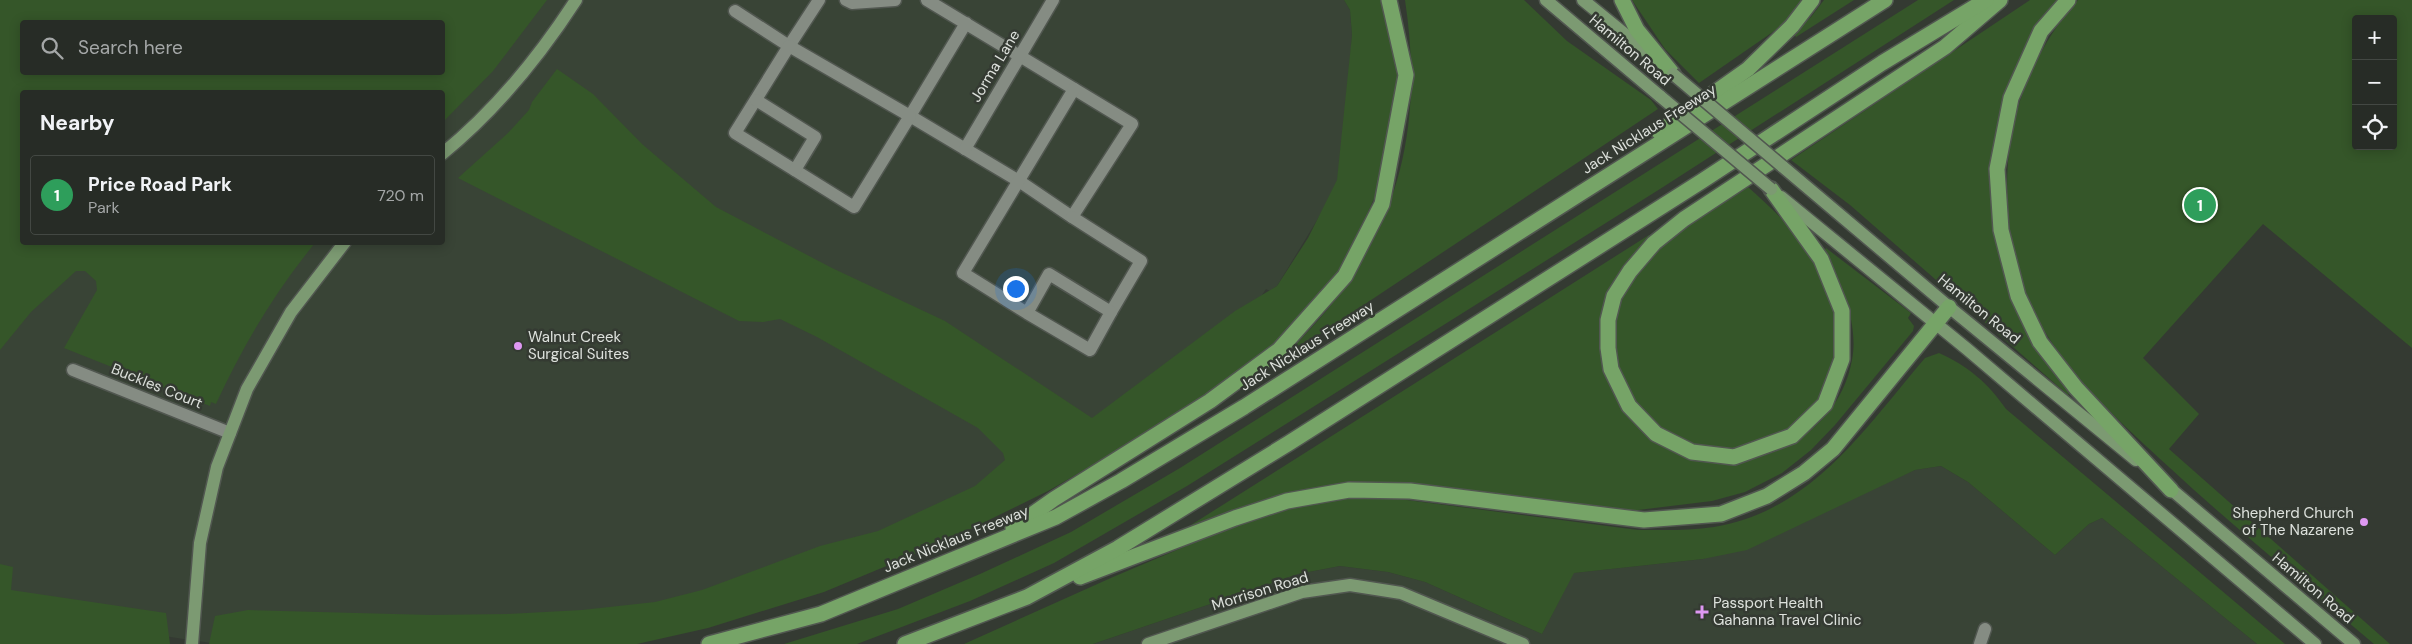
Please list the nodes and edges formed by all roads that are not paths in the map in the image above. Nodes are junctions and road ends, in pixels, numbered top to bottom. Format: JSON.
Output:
{"nodes":[{"id":1,"x":576,"y":0,"type":"edge"},
{"id":2,"x":819,"y":0,"type":"edge"},
{"id":3,"x":846,"y":0,"type":"edge"},
{"id":4,"x":895,"y":0,"type":"edge"},
{"id":5,"x":927,"y":0,"type":"edge"},
{"id":6,"x":1053,"y":0,"type":"edge"},
{"id":7,"x":1389,"y":0,"type":"edge"},
{"id":8,"x":1546,"y":0,"type":"edge"},
{"id":9,"x":1583,"y":0,"type":"edge"},
{"id":10,"x":1622,"y":0,"type":"edge"},
{"id":11,"x":1812,"y":0,"type":"edge"},
{"id":12,"x":1885,"y":0,"type":"edge"},
{"id":13,"x":1986,"y":0,"type":"edge"},
{"id":14,"x":2000,"y":0,"type":"edge"},
{"id":15,"x":2068,"y":0,"type":"edge"},
{"id":16,"x":735,"y":11,"type":"dead end"},
{"id":17,"x":966,"y":23,"type":"junction"},
{"id":18,"x":789,"y":46,"type":"junction"},
{"id":19,"x":1020,"y":56,"type":"junction"},
{"id":20,"x":1674,"y":74,"type":"junction"},
{"id":21,"x":1074,"y":89,"type":"junction"},
{"id":22,"x":756,"y":100,"type":"junction"},
{"id":23,"x":910,"y":116,"type":"junction"},
{"id":24,"x":965,"y":149,"type":"junction"},
{"id":25,"x":445,"y":152,"type":"edge"},
{"id":26,"x":795,"y":170,"type":"junction"},
{"id":27,"x":1019,"y":181,"type":"junction"},
{"id":28,"x":1771,"y":189,"type":"junction"},
{"id":29,"x":1072,"y":217,"type":"junction"},
{"id":30,"x":343,"y":245,"type":"edge"},
{"id":31,"x":1467,"y":266,"type":"junction"},
{"id":32,"x":1949,"y":307,"type":"junction"},
{"id":33,"x":1111,"y":312,"type":"junction"},
{"id":34,"x":1027,"y":313,"type":"junction"},
{"id":35,"x":1936,"y":325,"type":"junction"},
{"id":36,"x":72,"y":370,"type":"dead end"},
{"id":37,"x":230,"y":433,"type":"junction"},
{"id":38,"x":2171,"y":490,"type":"junction"},
{"id":39,"x":990,"y":544,"type":"junction"},
{"id":40,"x":1027,"y":597,"type":"junction"},
{"id":41,"x":1985,"y":629,"type":"dead end"},
{"id":42,"x":192,"y":644,"type":"edge"},
{"id":43,"x":709,"y":644,"type":"edge"},
{"id":44,"x":905,"y":644,"type":"edge"},
{"id":45,"x":1148,"y":644,"type":"edge"},
{"id":46,"x":1523,"y":644,"type":"edge"},
{"id":47,"x":1980,"y":644,"type":"edge"},
{"id":48,"x":2315,"y":644,"type":"edge"},
{"id":49,"x":2354,"y":644,"type":"edge"}],
"edges":[{"from":1,"to":25,"type":"main road"},
{"from":2,"to":18,"type":"street"},
{"from":3,"to":4,"type":"street"},
{"from":5,"to":17,"type":"street"},
{"from":6,"to":19,"type":"street","name":"Jorma Lane"},
{"from":7,"to":39,"type":"highway"},
{"from":8,"to":28,"type":"main road","name":"Hamilton Road","bridge":true},
{"from":9,"to":20,"type":"main road","name":"Hamilton Road"},
{"from":10,"to":20,"type":"highway"},
{"from":11,"to":31,"type":"highway"},
{"from":12,"to":31,"type":"highway","name":"Jack Nicklaus Freeway"},
{"from":13,"to":40,"type":"highway"},
{"from":14,"to":28,"type":"highway"},
{"from":15,"to":38,"type":"highway"},
{"from":16,"to":18,"type":"street"},
{"from":17,"to":19,"type":"street"},
{"from":17,"to":23,"type":"street"},
{"from":18,"to":22,"type":"street"},
{"from":18,"to":23,"type":"street"},
{"from":19,"to":21,"type":"street"},
{"from":19,"to":24,"type":"street","name":"Jorma Lane"},
{"from":20,"to":32,"type":"main road","name":"Hamilton Road","bridge":true},
{"from":21,"to":27,"type":"street"},
{"from":21,"to":29,"type":"street"},
{"from":22,"to":26,"type":"street"},
{"from":22,"to":26,"type":"street"},
{"from":23,"to":24,"type":"street"},
{"from":23,"to":26,"type":"street"},
{"from":24,"to":27,"type":"street"},
{"from":27,"to":29,"type":"street"},
{"from":27,"to":34,"type":"street"},
{"from":28,"to":35,"type":"main road","name":"Hamilton Road"},
{"from":29,"to":33,"type":"street"},
{"from":30,"to":37,"type":"main road"},
{"from":31,"to":39,"type":"highway","name":"Jack Nicklaus Freeway"},
{"from":32,"to":35,"type":"highway"},
{"from":32,"to":38,"type":"main road","name":"Hamilton Road"},
{"from":33,"to":34,"type":"street"},
{"from":33,"to":34,"type":"street"},
{"from":35,"to":40,"type":"highway"},
{"from":35,"to":48,"type":"main road","name":"Hamilton Road"},
{"from":36,"to":37,"type":"street","name":"Buckles Court"},
{"from":37,"to":42,"type":"main road"},
{"from":38,"to":49,"type":"main road","name":"Hamilton Road"},
{"from":39,"to":43,"type":"highway","name":"Jack Nicklaus Freeway"},
{"from":40,"to":44,"type":"highway"},
{"from":41,"to":47,"type":"street"},
{"from":45,"to":46,"type":"main road","name":"Morrison Road"}]}
